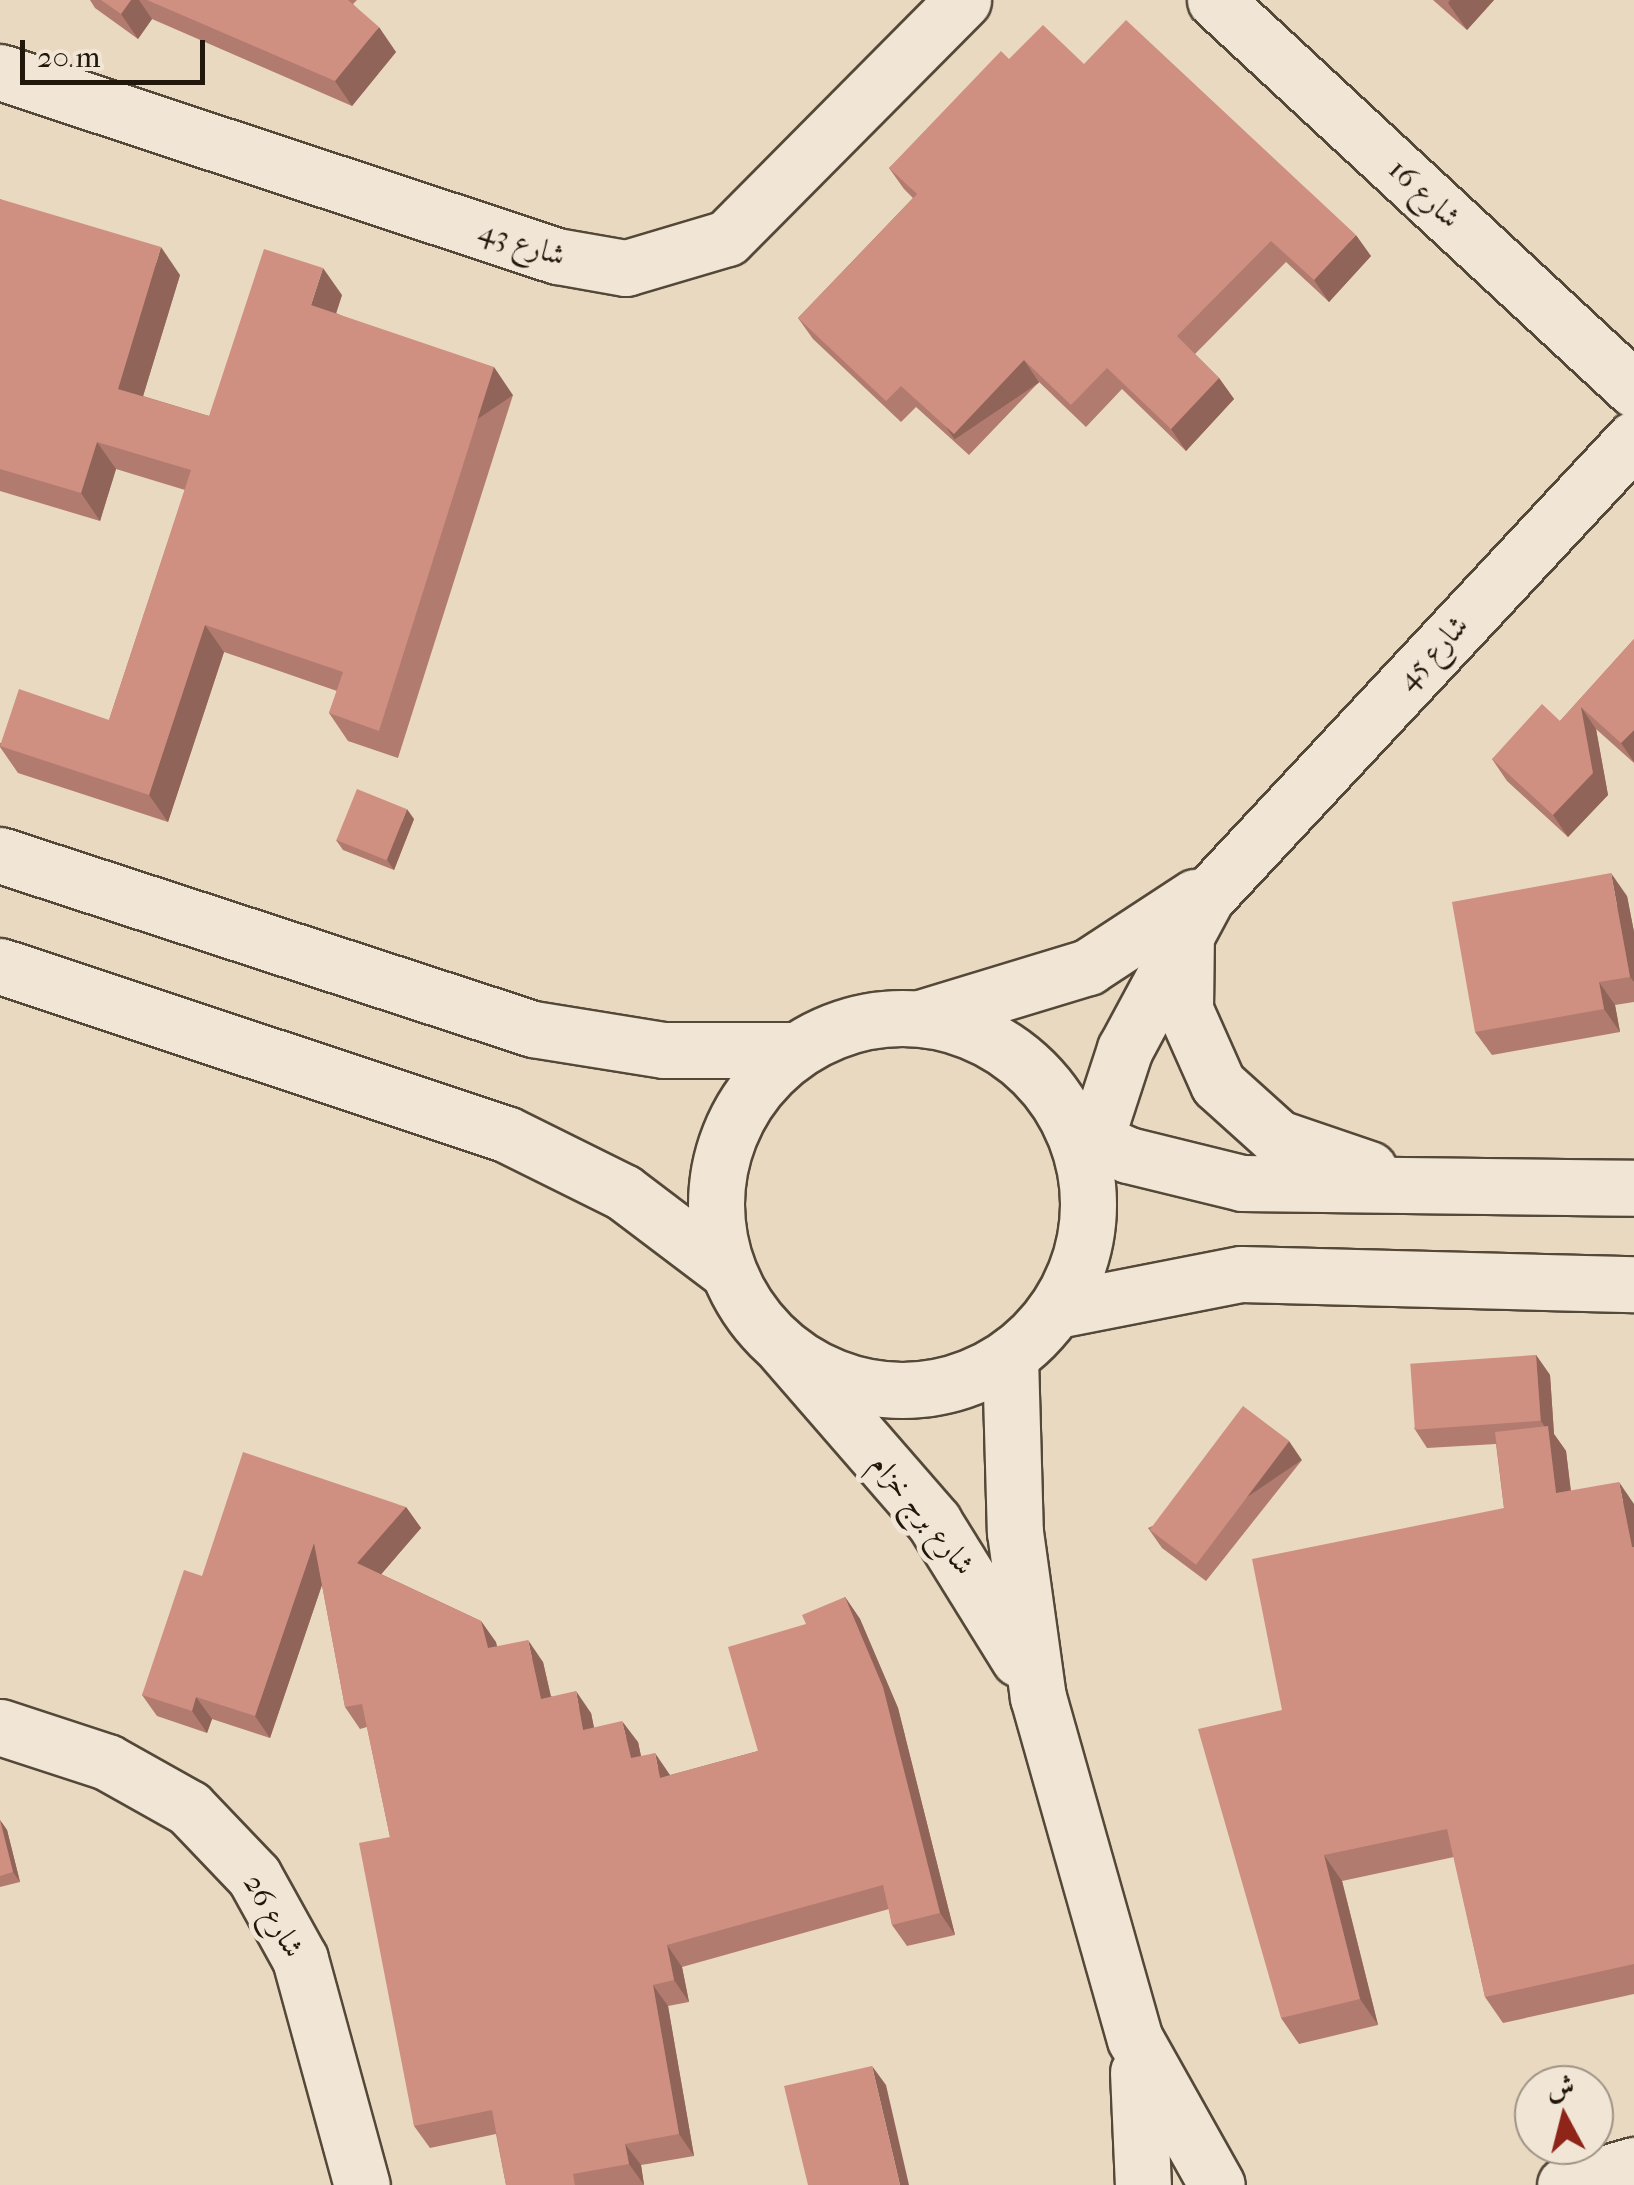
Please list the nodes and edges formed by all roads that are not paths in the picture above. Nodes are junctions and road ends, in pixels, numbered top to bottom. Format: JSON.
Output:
{"nodes":[{"id":1,"x":963,"y":0,"type":"edge"},
{"id":2,"x":1215,"y":0,"type":"edge"},
{"id":3,"x":0,"y":72,"type":"edge"},
{"id":4,"x":1634,"y":389,"type":"edge"},
{"id":5,"x":1634,"y":439,"type":"edge"},
{"id":6,"x":0,"y":855,"type":"edge"},
{"id":7,"x":1232,"y":866,"type":"junction"},
{"id":8,"x":1186,"y":929,"type":"junction"},
{"id":9,"x":0,"y":966,"type":"edge"},
{"id":10,"x":920,"y":1018,"type":"junction"},
{"id":11,"x":797,"y":1050,"type":"junction"},
{"id":12,"x":1085,"y":1146,"type":"junction"},
{"id":13,"x":1430,"y":1186,"type":"junction"},
{"id":14,"x":1634,"y":1188,"type":"edge"},
{"id":15,"x":726,"y":1270,"type":"junction"},
{"id":16,"x":1634,"y":1284,"type":"edge"},
{"id":17,"x":1056,"y":1310,"type":"junction"},
{"id":18,"x":783,"y":1348,"type":"junction"},
{"id":19,"x":1010,"y":1357,"type":"junction"},
{"id":20,"x":1038,"y":1697,"type":"junction"},
{"id":21,"x":0,"y":1727,"type":"edge"},
{"id":22,"x":1135,"y":2039,"type":"junction"},
{"id":23,"x":1634,"y":2166,"type":"edge"},
{"id":24,"x":362,"y":2185,"type":"edge"},
{"id":25,"x":1143,"y":2185,"type":"edge"},
{"id":26,"x":1217,"y":2185,"type":"edge"},
{"id":27,"x":1564,"y":2185,"type":"edge"}],
"edges":[{"from":1,"to":3,"type":"street","name":"شارع 43"},
{"from":2,"to":4,"type":"street","name":"شارع 16"},
{"from":5,"to":7,"type":"street","name":"شارع 45"},
{"from":6,"to":11,"type":"street"},
{"from":7,"to":8,"type":"street","name":"شارع 45"},
{"from":7,"to":10,"type":"street","name":"شارع 45"},
{"from":8,"to":12,"type":"street","name":"شارع 45"},
{"from":8,"to":13,"type":"street"},
{"from":9,"to":15,"type":"street"},
{"from":10,"to":11,"type":"street"},
{"from":10,"to":12,"type":"street"},
{"from":11,"to":15,"type":"street"},
{"from":12,"to":13,"type":"street"},
{"from":12,"to":17,"type":"street","name":"شارع 45"},
{"from":13,"to":14,"type":"street"},
{"from":15,"to":18,"type":"street","name":"شارع برج خزام"},
{"from":16,"to":17,"type":"street"},
{"from":17,"to":19,"type":"street"},
{"from":18,"to":19,"type":"street"},
{"from":18,"to":20,"type":"street","name":"شارع برج خزام"},
{"from":19,"to":20,"type":"street","name":"شارع برج خزام"},
{"from":20,"to":22,"type":"street","name":"شارع برج خزام"},
{"from":21,"to":24,"type":"street","name":"شارع 26"},
{"from":22,"to":25,"type":"street","name":"شارع برج خزام"},
{"from":22,"to":26,"type":"street","name":"شارع برج خزام"},
{"from":23,"to":27,"type":"street"}]}
